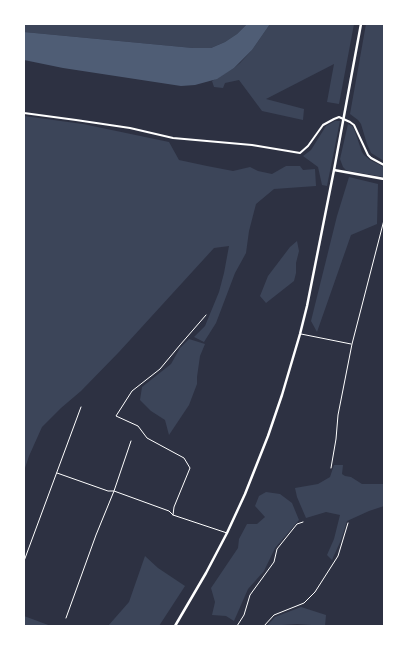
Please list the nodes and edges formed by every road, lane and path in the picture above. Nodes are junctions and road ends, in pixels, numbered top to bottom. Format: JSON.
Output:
{"nodes":[{"id":1,"x":361,"y":24,"type":"edge"},
{"id":2,"x":24,"y":113,"type":"edge"},
{"id":3,"x":384,"y":165,"type":"edge"},
{"id":4,"x":334,"y":170,"type":"junction"},
{"id":5,"x":384,"y":179,"type":"edge"},
{"id":6,"x":384,"y":220,"type":"edge"},
{"id":7,"x":206,"y":314,"type":"dead end"},
{"id":8,"x":300,"y":334,"type":"junction"},
{"id":9,"x":352,"y":344,"type":"junction"},
{"id":10,"x":81,"y":407,"type":"dead end"},
{"id":11,"x":131,"y":441,"type":"dead end"},
{"id":12,"x":331,"y":468,"type":"dead end"},
{"id":13,"x":57,"y":472,"type":"junction"},
{"id":14,"x":114,"y":491,"type":"junction"},
{"id":15,"x":173,"y":515,"type":"junction"},
{"id":16,"x":303,"y":522,"type":"dead end"},
{"id":17,"x":348,"y":523,"type":"dead end"},
{"id":18,"x":227,"y":533,"type":"junction"},
{"id":19,"x":24,"y":561,"type":"edge"},
{"id":20,"x":66,"y":618,"type":"dead end"},
{"id":21,"x":175,"y":626,"type":"edge"},
{"id":22,"x":237,"y":626,"type":"edge"},
{"id":23,"x":264,"y":626,"type":"edge"}],
"edges":[{"from":1,"to":4,"type":"main road"},
{"from":2,"to":3,"type":"street"},
{"from":4,"to":5,"type":"main road"},
{"from":4,"to":8,"type":"main road"},
{"from":6,"to":9,"type":"street"},
{"from":7,"to":15,"type":"street"},
{"from":8,"to":9,"type":"street"},
{"from":8,"to":18,"type":"main road"},
{"from":9,"to":12,"type":"street"},
{"from":10,"to":13,"type":"street"},
{"from":11,"to":14,"type":"street"},
{"from":13,"to":14,"type":"street"},
{"from":13,"to":19,"type":"street"},
{"from":14,"to":15,"type":"street"},
{"from":14,"to":20,"type":"street"},
{"from":15,"to":18,"type":"street"},
{"from":16,"to":22,"type":"street"},
{"from":17,"to":23,"type":"street"},
{"from":18,"to":21,"type":"main road"}]}
